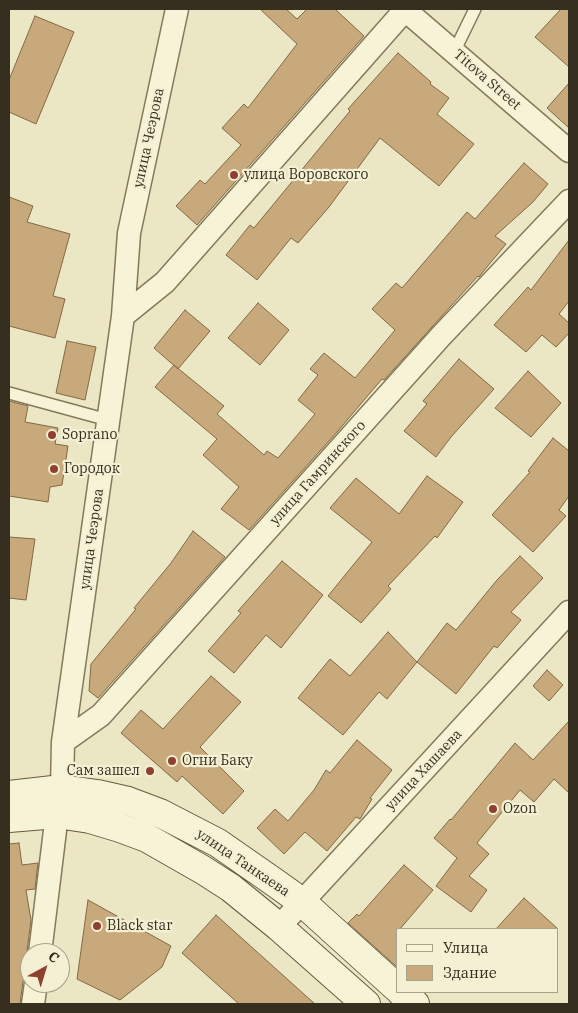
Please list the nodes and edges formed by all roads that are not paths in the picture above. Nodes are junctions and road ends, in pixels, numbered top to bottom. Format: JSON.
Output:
{"nodes":[{"id":1,"x":177,"y":9,"type":"edge"},
{"id":2,"x":404,"y":9,"type":"edge"},
{"id":3,"x":475,"y":9,"type":"edge"},
{"id":4,"x":454,"y":52,"type":"junction"},
{"id":5,"x":569,"y":152,"type":"edge"},
{"id":6,"x":569,"y":201,"type":"edge"},
{"id":7,"x":123,"y":316,"type":"junction"},
{"id":8,"x":9,"y":392,"type":"edge"},
{"id":9,"x":108,"y":420,"type":"junction"},
{"id":10,"x":569,"y":612,"type":"edge"},
{"id":11,"x":64,"y":742,"type":"junction"},
{"id":12,"x":9,"y":795,"type":"edge"},
{"id":13,"x":60,"y":801,"type":"junction"},
{"id":14,"x":9,"y":818,"type":"edge"},
{"id":15,"x":302,"y":902,"type":"junction"},
{"id":16,"x":279,"y":927,"type":"junction"},
{"id":17,"x":41,"y":943,"type":"edge"},
{"id":18,"x":396,"y":987,"type":"edge"},
{"id":19,"x":402,"y":993,"type":"edge"},
{"id":20,"x":366,"y":1004,"type":"edge"},
{"id":21,"x":415,"y":1004,"type":"edge"}],
"edges":[{"from":1,"to":7,"type":"street","name":"улица Чеэрова"},
{"from":2,"to":4,"type":"street","name":"Titova Street"},
{"from":2,"to":7,"type":"street"},
{"from":3,"to":4,"type":"lane"},
{"from":4,"to":5,"type":"street","name":"Titova Street"},
{"from":6,"to":11,"type":"street","name":"улица Гамринского"},
{"from":7,"to":9,"type":"street","name":"улица Чеэрова"},
{"from":8,"to":9,"type":"lane"},
{"from":9,"to":11,"type":"street","name":"улица Чеэрова"},
{"from":10,"to":15,"type":"street","name":"улица Хашаева"},
{"from":11,"to":13,"type":"street","name":"улица Чеэрова"},
{"from":12,"to":13,"type":"main road"},
{"from":13,"to":14,"type":"main road"},
{"from":13,"to":15,"type":"main road","name":"улица Танкаева"},
{"from":13,"to":16,"type":"main road","name":"улица Танкаева"},
{"from":13,"to":17,"type":"street","name":"улица Чеэрова"},
{"from":15,"to":16,"type":"street","name":"улица Хашаева"},
{"from":15,"to":18,"type":"main road","name":"улица Танкаева"},
{"from":16,"to":20,"type":"main road","name":"улица Танкаева"},
{"from":19,"to":21,"type":"main road"}]}
